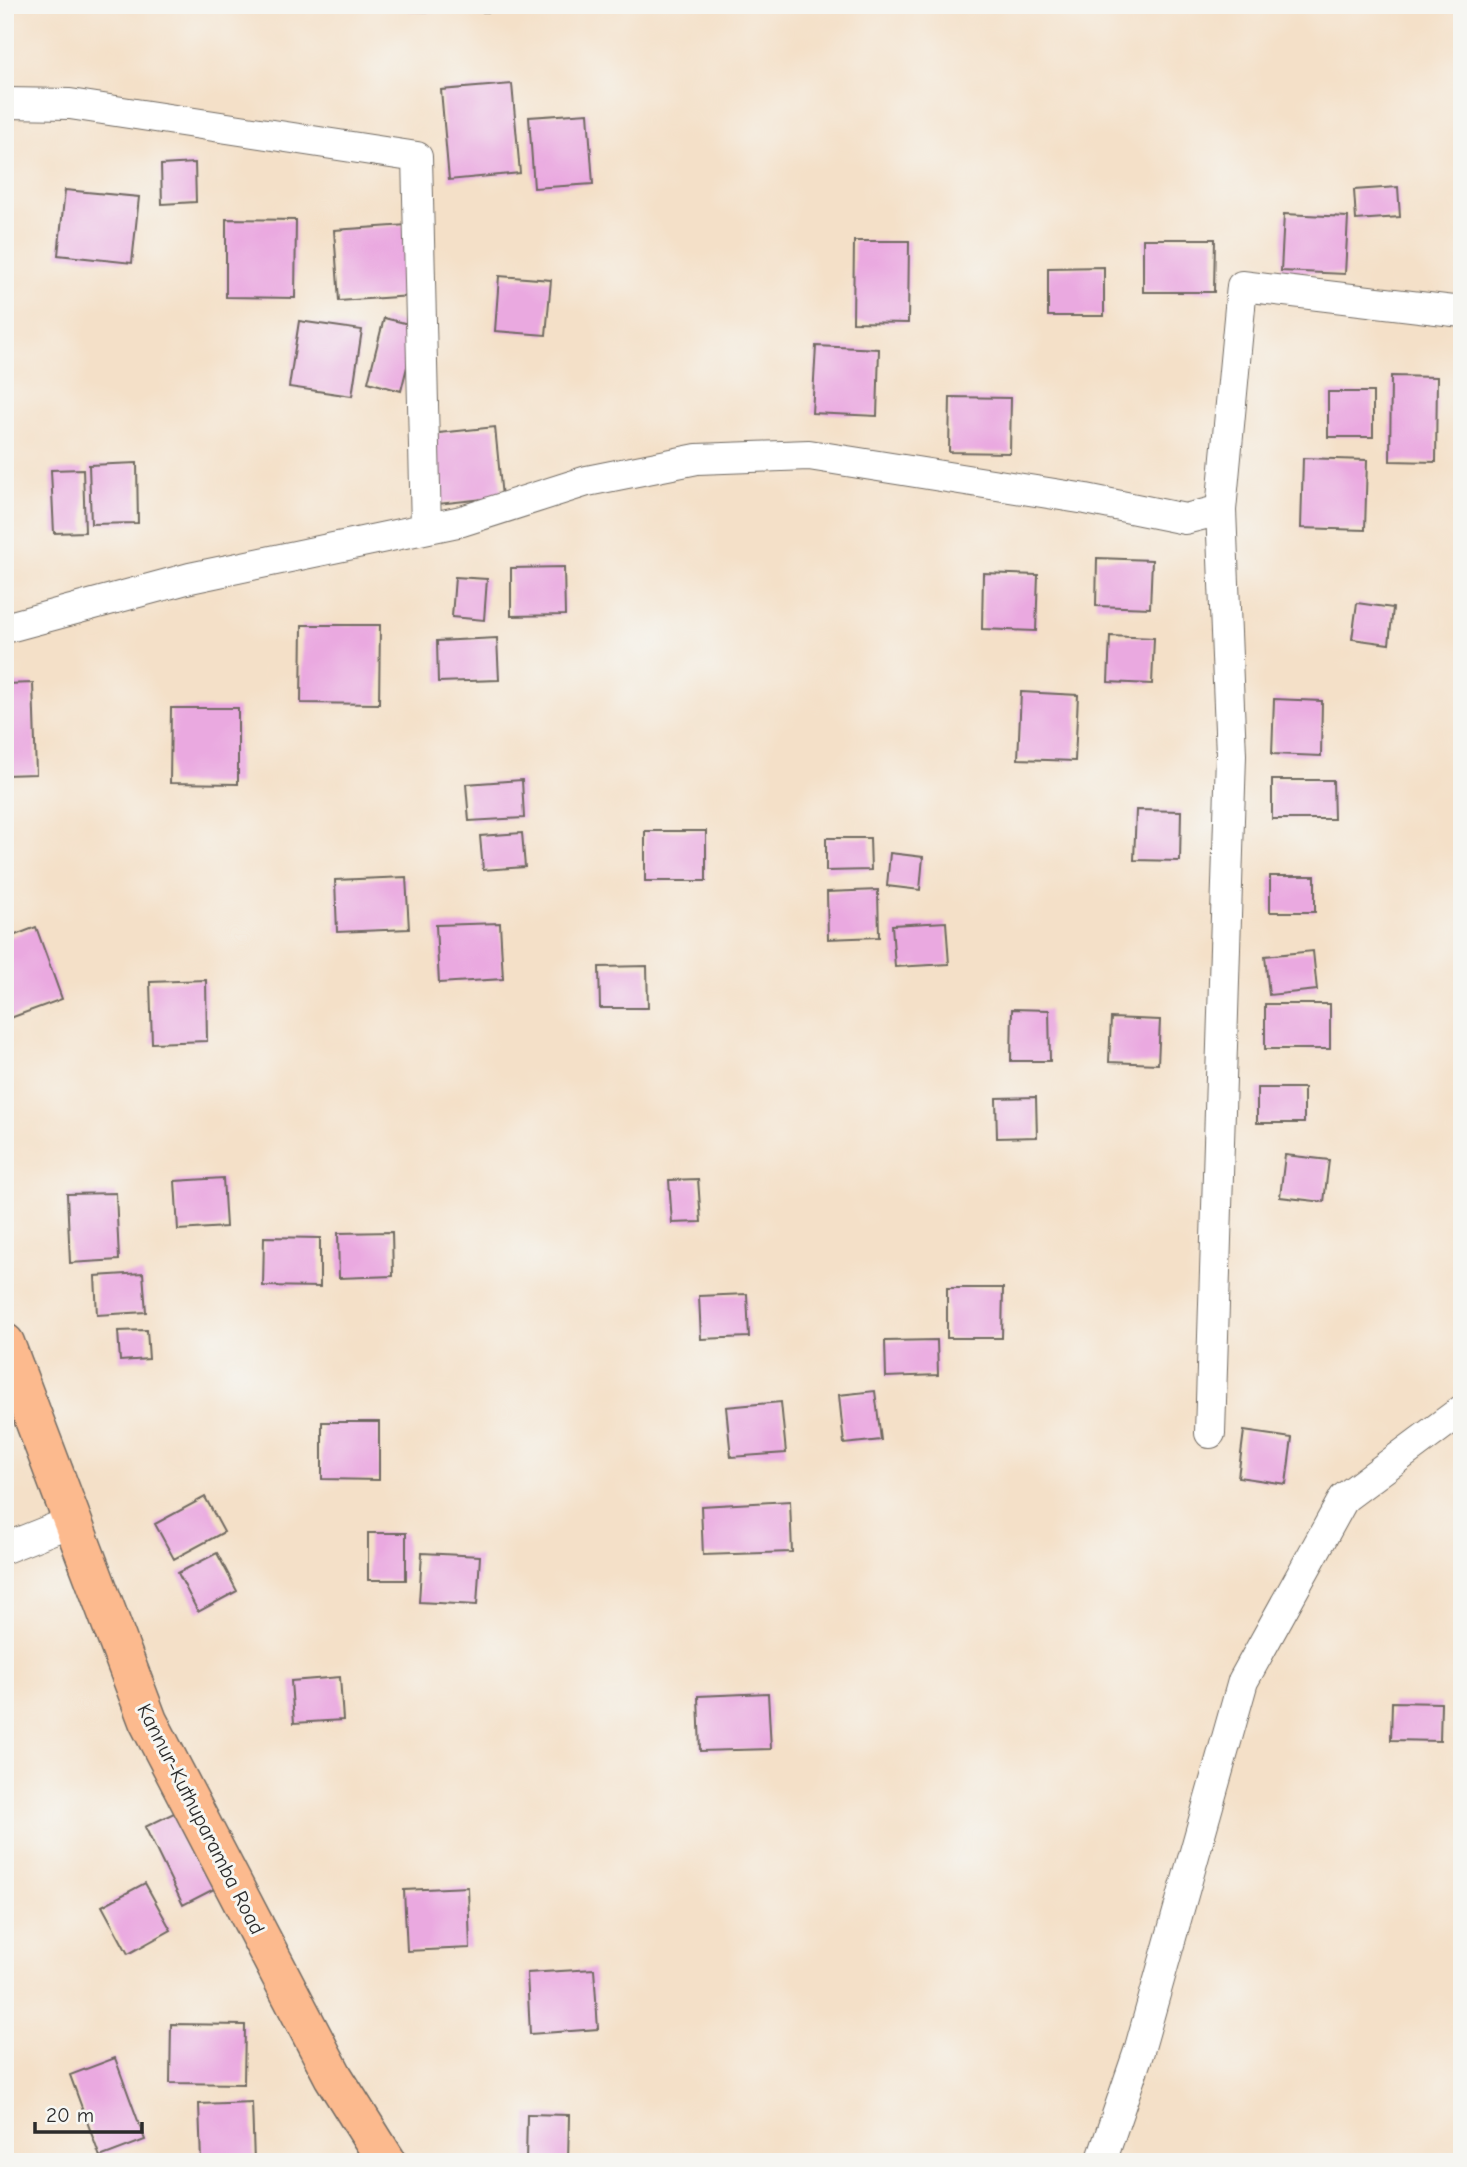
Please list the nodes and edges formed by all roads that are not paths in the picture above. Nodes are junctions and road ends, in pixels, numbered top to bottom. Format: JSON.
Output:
{"nodes":[{"id":1,"x":5,"y":103,"type":"edge"},
{"id":2,"x":1462,"y":312,"type":"edge"},
{"id":3,"x":1221,"y":510,"type":"junction"},
{"id":4,"x":426,"y":528,"type":"junction"},
{"id":5,"x":5,"y":628,"type":"edge"},
{"id":6,"x":5,"y":1342,"type":"edge"},
{"id":7,"x":1462,"y":1410,"type":"edge"},
{"id":8,"x":1210,"y":1433,"type":"dead end"},
{"id":9,"x":73,"y":1521,"type":"junction"},
{"id":10,"x":5,"y":1548,"type":"edge"},
{"id":11,"x":387,"y":2162,"type":"edge"},
{"id":12,"x":1101,"y":2162,"type":"edge"}],
"edges":[{"from":1,"to":4,"type":"street"},
{"from":2,"to":3,"type":"street"},
{"from":3,"to":4,"type":"street"},
{"from":3,"to":8,"type":"street"},
{"from":4,"to":5,"type":"street"},
{"from":6,"to":9,"type":"main road","name":"Kannur-Kuthuparamba Road"},
{"from":7,"to":12,"type":"street"},
{"from":9,"to":10,"type":"street"},
{"from":9,"to":11,"type":"main road","name":"Kannur-Kuthuparamba Road"}]}
